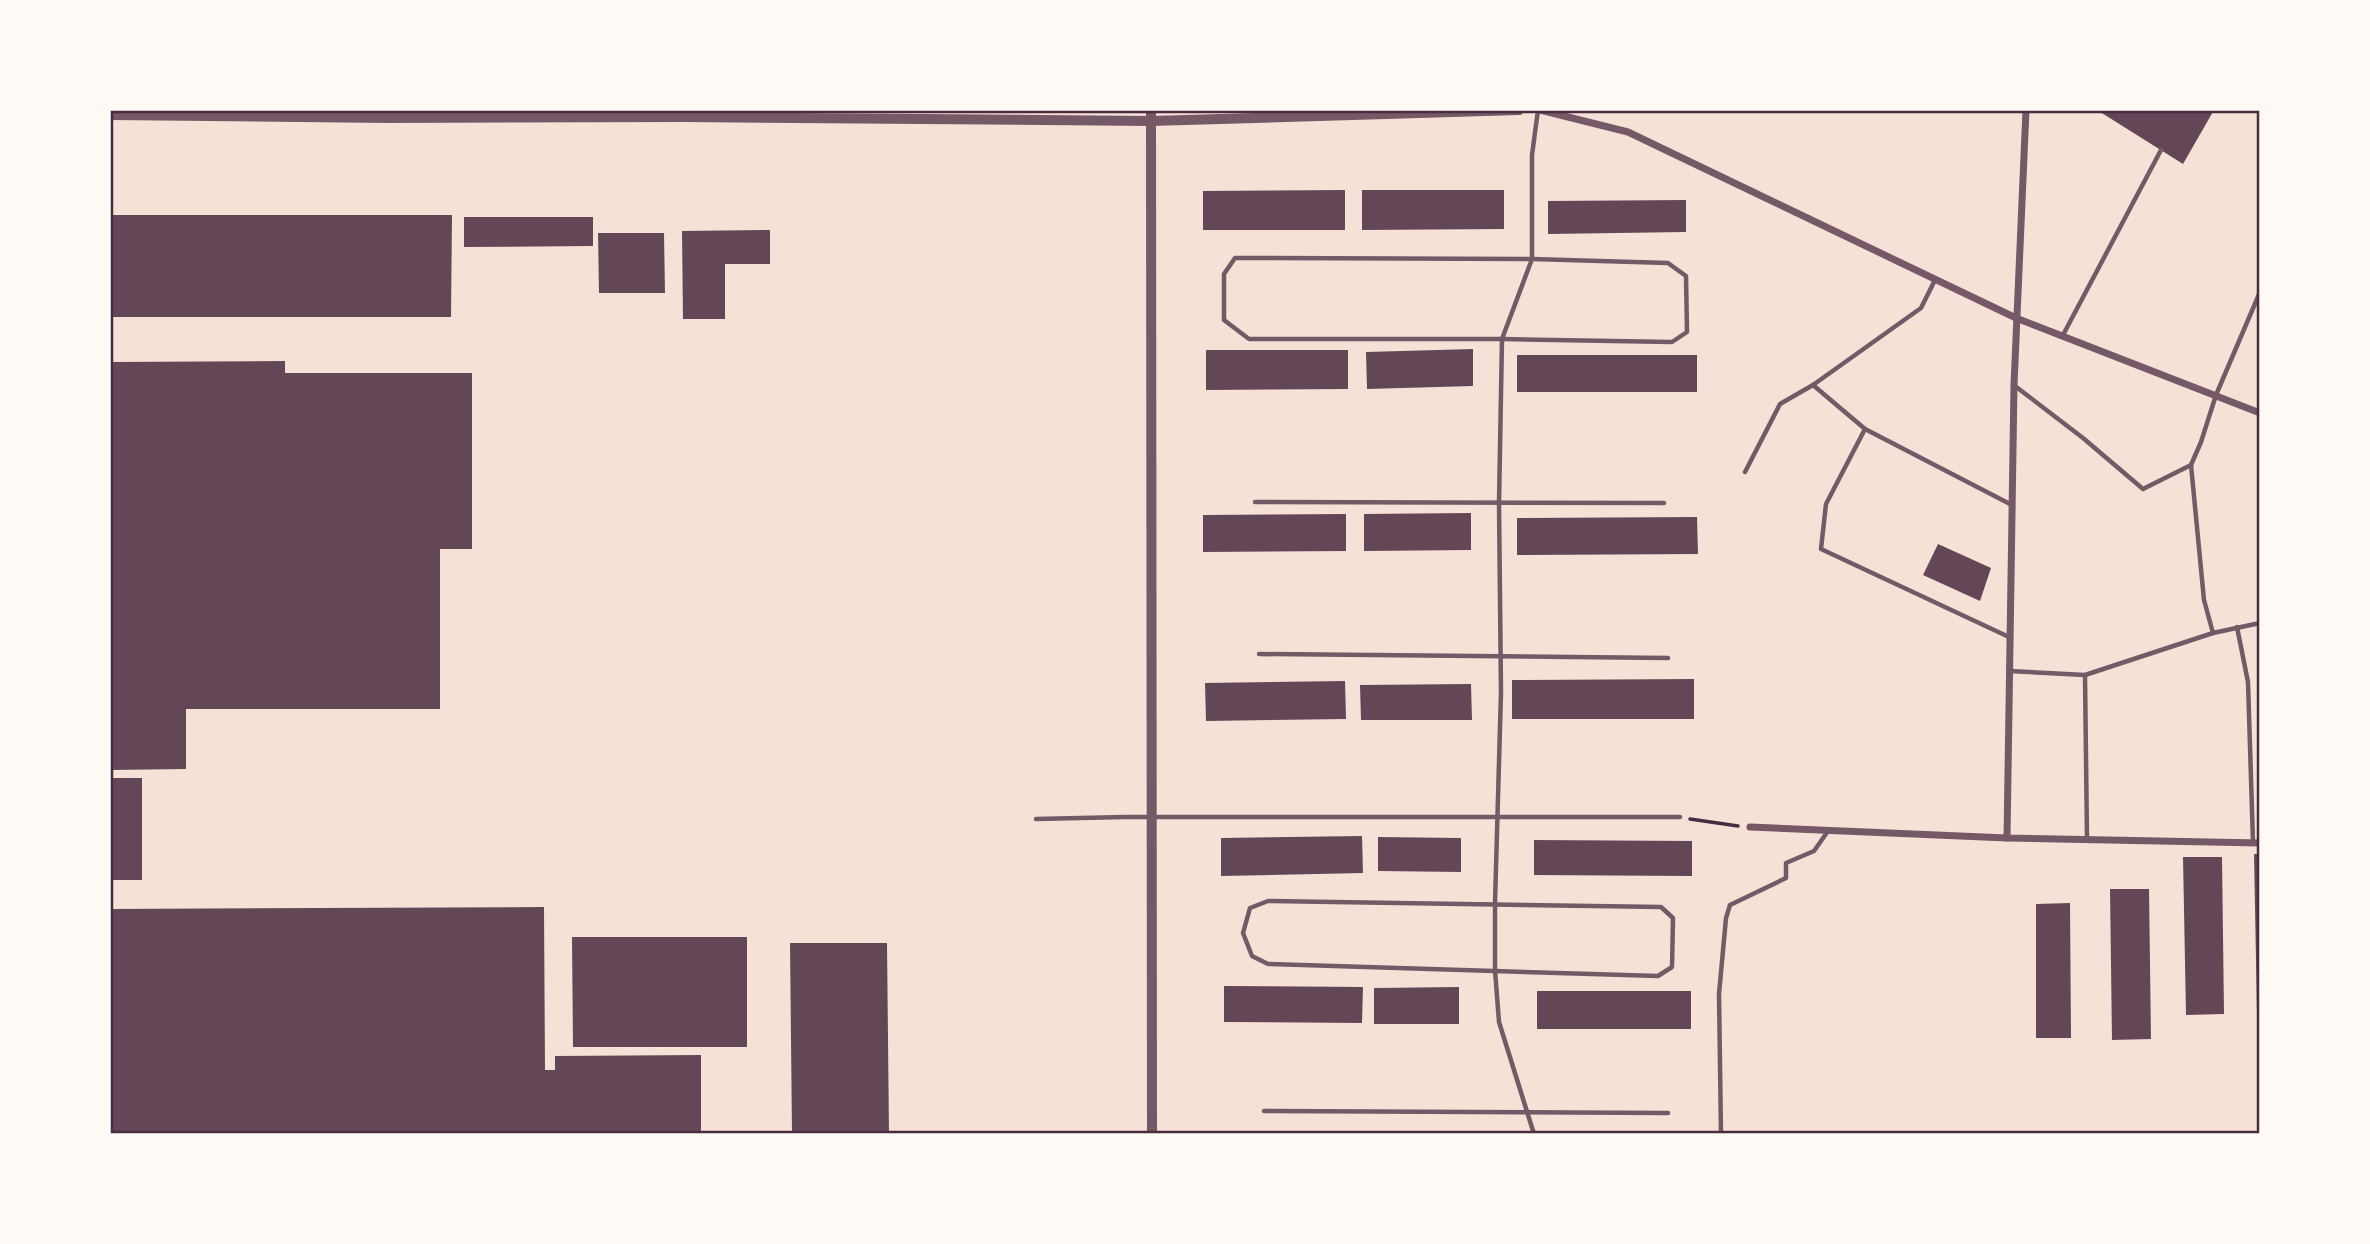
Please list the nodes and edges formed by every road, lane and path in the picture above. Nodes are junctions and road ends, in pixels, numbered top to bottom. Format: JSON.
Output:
{"nodes":[{"id":1,"x":1519,"y":110,"type":"edge"},
{"id":2,"x":1539,"y":110,"type":"edge"},
{"id":3,"x":2026,"y":110,"type":"edge"},
{"id":4,"x":662,"y":113,"type":"edge"},
{"id":5,"x":388,"y":114,"type":"edge"},
{"id":6,"x":110,"y":115,"type":"edge"},
{"id":7,"x":1151,"y":116,"type":"edge"},
{"id":8,"x":2161,"y":150,"type":"dead end"},
{"id":9,"x":1532,"y":259,"type":"junction"},
{"id":10,"x":1936,"y":280,"type":"junction"},
{"id":11,"x":2260,"y":292,"type":"edge"},
{"id":12,"x":2016,"y":318,"type":"junction"},
{"id":13,"x":2063,"y":335,"type":"junction"},
{"id":14,"x":1502,"y":339,"type":"junction"},
{"id":15,"x":1813,"y":384,"type":"junction"},
{"id":16,"x":2014,"y":385,"type":"junction"},
{"id":17,"x":2216,"y":395,"type":"junction"},
{"id":18,"x":2260,"y":413,"type":"edge"},
{"id":19,"x":1865,"y":429,"type":"junction"},
{"id":20,"x":2191,"y":465,"type":"junction"},
{"id":21,"x":1745,"y":472,"type":"dead end"},
{"id":22,"x":1255,"y":502,"type":"dead end"},
{"id":23,"x":1499,"y":503,"type":"junction"},
{"id":24,"x":1664,"y":503,"type":"dead end"},
{"id":25,"x":2012,"y":505,"type":"junction"},
{"id":26,"x":2260,"y":623,"type":"edge"},
{"id":27,"x":2238,"y":627,"type":"junction"},
{"id":28,"x":2213,"y":633,"type":"junction"},
{"id":29,"x":2010,"y":637,"type":"junction"},
{"id":30,"x":1259,"y":654,"type":"dead end"},
{"id":31,"x":1501,"y":655,"type":"junction"},
{"id":32,"x":1668,"y":658,"type":"dead end"},
{"id":33,"x":2009,"y":671,"type":"junction"},
{"id":34,"x":2085,"y":675,"type":"junction"},
{"id":35,"x":1497,"y":816,"type":"junction"},
{"id":36,"x":1152,"y":817,"type":"junction"},
{"id":37,"x":1679,"y":817,"type":"joint"},
{"id":38,"x":1036,"y":819,"type":"dead end"},
{"id":39,"x":1750,"y":827,"type":"joint"},
{"id":40,"x":1829,"y":831,"type":"junction"},
{"id":41,"x":2007,"y":838,"type":"junction"},
{"id":42,"x":2087,"y":840,"type":"junction"},
{"id":43,"x":2257,"y":843,"type":"edge"},
{"id":44,"x":1495,"y":903,"type":"junction"},
{"id":45,"x":1495,"y":970,"type":"junction"},
{"id":46,"x":1264,"y":1111,"type":"dead end"},
{"id":47,"x":1527,"y":1111,"type":"junction"},
{"id":48,"x":1668,"y":1114,"type":"dead end"},
{"id":49,"x":1152,"y":1134,"type":"edge"},
{"id":50,"x":1534,"y":1134,"type":"edge"},
{"id":51,"x":1721,"y":1134,"type":"edge"}],
"edges":[{"from":1,"to":7,"type":"street"},
{"from":2,"to":9,"type":"lane"},
{"from":2,"to":10,"type":"street"},
{"from":3,"to":12,"type":"street"},
{"from":4,"to":5,"type":"street"},
{"from":4,"to":7,"type":"street"},
{"from":5,"to":6,"type":"street"},
{"from":7,"to":36,"type":"street"},
{"from":8,"to":13,"type":"lane"},
{"from":9,"to":14,"type":"lane"},
{"from":9,"to":14,"type":"lane"},
{"from":9,"to":14,"type":"lane"},
{"from":10,"to":12,"type":"street"},
{"from":10,"to":15,"type":"lane"},
{"from":11,"to":17,"type":"lane"},
{"from":12,"to":13,"type":"street"},
{"from":12,"to":16,"type":"street"},
{"from":13,"to":17,"type":"street"},
{"from":14,"to":23,"type":"lane"},
{"from":15,"to":19,"type":"lane"},
{"from":15,"to":21,"type":"lane"},
{"from":16,"to":20,"type":"lane"},
{"from":16,"to":25,"type":"street"},
{"from":17,"to":18,"type":"street"},
{"from":17,"to":20,"type":"lane"},
{"from":19,"to":25,"type":"lane"},
{"from":19,"to":29,"type":"lane"},
{"from":20,"to":28,"type":"lane"},
{"from":22,"to":23,"type":"lane"},
{"from":23,"to":24,"type":"lane"},
{"from":23,"to":31,"type":"lane"},
{"from":25,"to":29,"type":"street"},
{"from":26,"to":27,"type":"lane"},
{"from":27,"to":28,"type":"lane"},
{"from":27,"to":43,"type":"lane"},
{"from":28,"to":34,"type":"lane"},
{"from":29,"to":33,"type":"street"},
{"from":30,"to":31,"type":"lane"},
{"from":31,"to":32,"type":"lane"},
{"from":31,"to":35,"type":"lane"},
{"from":33,"to":34,"type":"lane"},
{"from":33,"to":41,"type":"street"},
{"from":34,"to":42,"type":"lane"},
{"from":35,"to":36,"type":"lane"},
{"from":35,"to":37,"type":"lane"},
{"from":35,"to":44,"type":"lane"},
{"from":36,"to":38,"type":"lane"},
{"from":36,"to":49,"type":"street"},
{"from":37,"to":39,"type":"path"},
{"from":39,"to":40,"type":"street"},
{"from":40,"to":41,"type":"street"},
{"from":40,"to":51,"type":"lane"},
{"from":41,"to":42,"type":"street"},
{"from":42,"to":43,"type":"street"},
{"from":44,"to":45,"type":"lane"},
{"from":44,"to":45,"type":"lane"},
{"from":44,"to":45,"type":"lane"},
{"from":45,"to":47,"type":"lane"},
{"from":46,"to":47,"type":"lane"},
{"from":47,"to":48,"type":"lane"},
{"from":47,"to":50,"type":"lane"}]}
